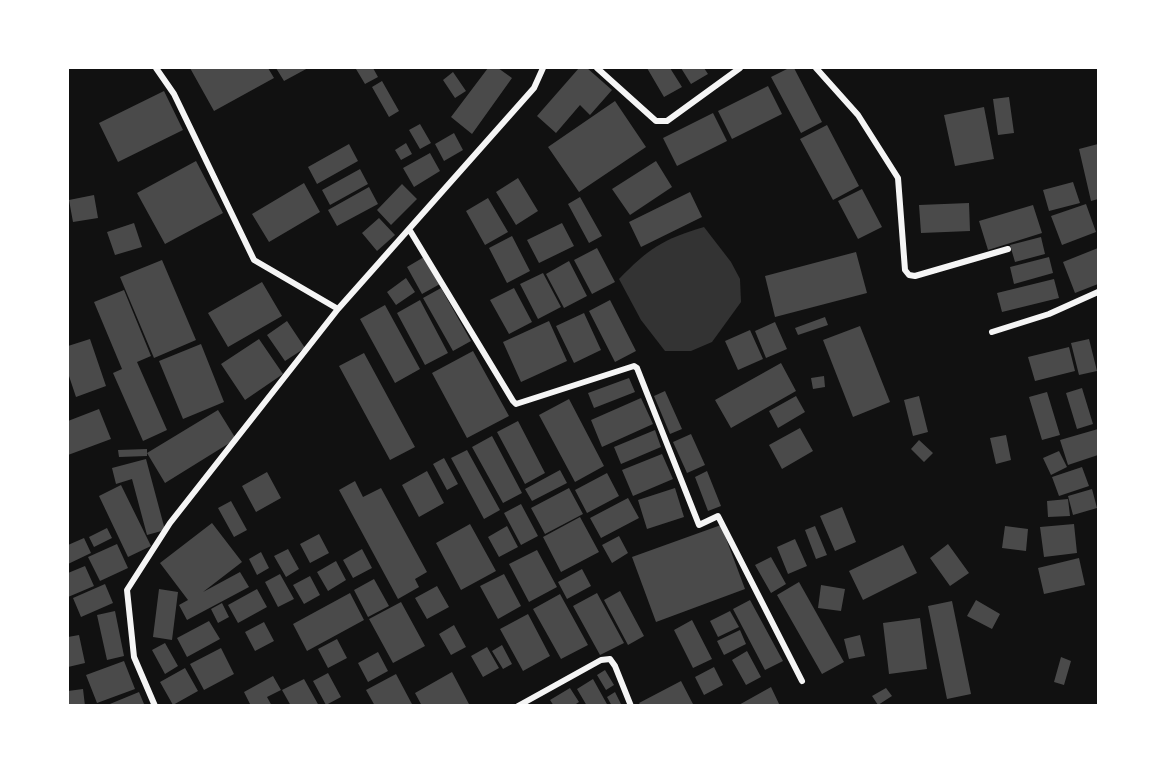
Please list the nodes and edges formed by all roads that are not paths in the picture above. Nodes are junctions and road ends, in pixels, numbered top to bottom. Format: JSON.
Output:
{"nodes":[{"id":1,"x":156,"y":68,"type":"edge"},
{"id":2,"x":543,"y":68,"type":"edge"},
{"id":3,"x":597,"y":68,"type":"edge"},
{"id":4,"x":740,"y":68,"type":"edge"},
{"id":5,"x":816,"y":68,"type":"edge"},
{"id":6,"x":409,"y":229,"type":"junction"},
{"id":7,"x":1008,"y":249,"type":"dead end"},
{"id":8,"x":1098,"y":292,"type":"edge"},
{"id":9,"x":338,"y":309,"type":"junction"},
{"id":10,"x":992,"y":332,"type":"dead end"},
{"id":11,"x":801,"y":681,"type":"dead end"},
{"id":12,"x":155,"y":705,"type":"edge"},
{"id":13,"x":518,"y":705,"type":"edge"},
{"id":14,"x":631,"y":705,"type":"edge"}],
"edges":[{"from":1,"to":9,"type":"street"},
{"from":2,"to":6,"type":"street"},
{"from":3,"to":4,"type":"street"},
{"from":5,"to":7,"type":"street"},
{"from":6,"to":9,"type":"street"},
{"from":6,"to":11,"type":"street"},
{"from":8,"to":10,"type":"street"},
{"from":9,"to":12,"type":"street"},
{"from":13,"to":14,"type":"street"}]}
